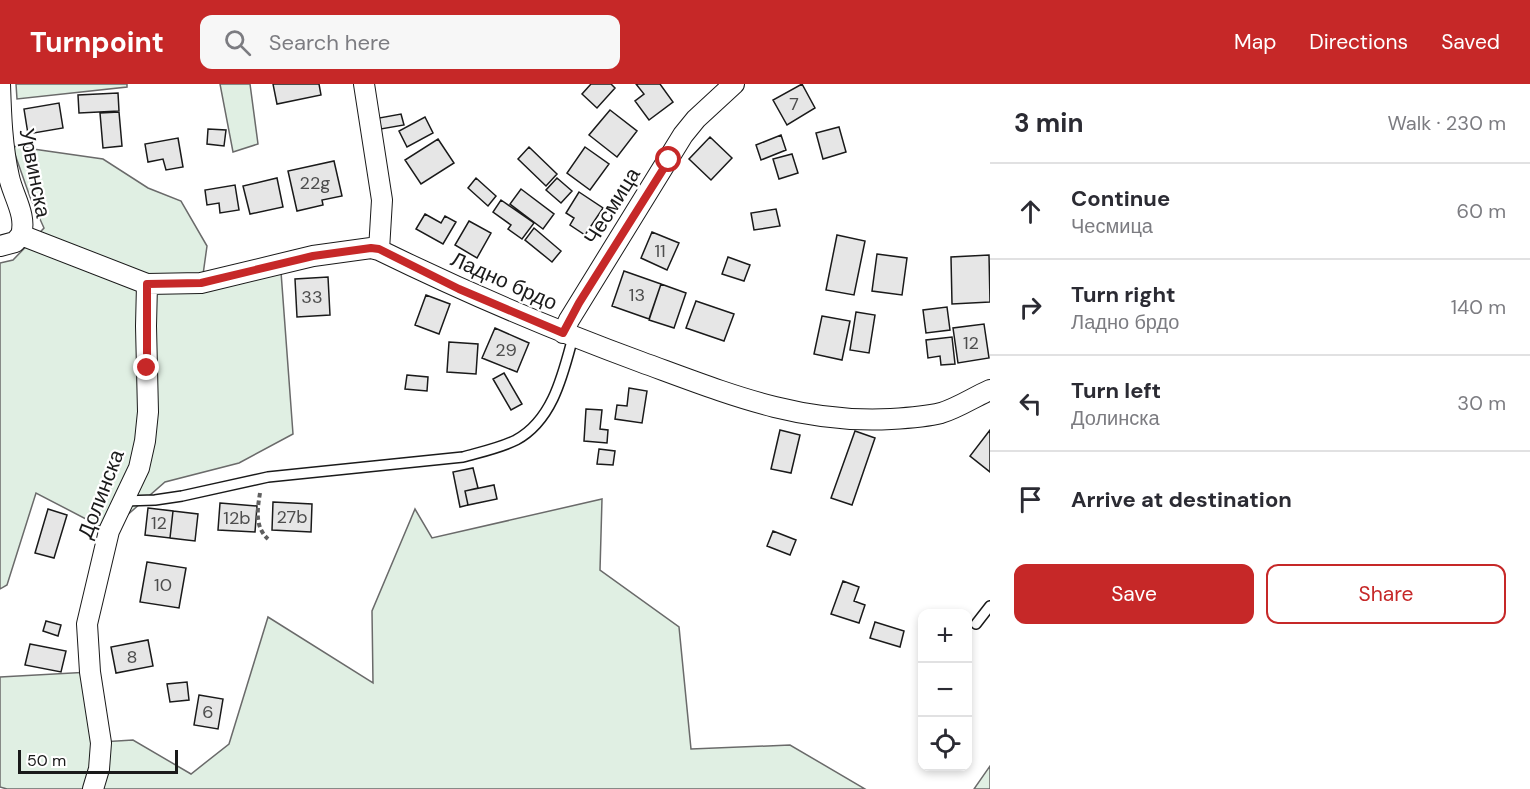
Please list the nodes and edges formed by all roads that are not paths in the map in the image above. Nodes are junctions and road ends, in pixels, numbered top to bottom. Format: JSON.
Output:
{"nodes":[{"id":1,"x":0,"y":84,"type":"edge"},
{"id":2,"x":364,"y":84,"type":"edge"},
{"id":3,"x":734,"y":84,"type":"edge"},
{"id":4,"x":21,"y":235,"type":"junction"},
{"id":5,"x":0,"y":246,"type":"edge"},
{"id":6,"x":379,"y":249,"type":"junction"},
{"id":7,"x":147,"y":284,"type":"junction"},
{"id":8,"x":568,"y":335,"type":"junction"},
{"id":9,"x":990,"y":390,"type":"edge"},
{"id":10,"x":124,"y":501,"type":"junction"},
{"id":11,"x":990,"y":606,"type":"edge"},
{"id":12,"x":976,"y":624,"type":"dead end"},
{"id":13,"x":93,"y":789,"type":"edge"}],
"edges":[{"from":1,"to":4,"type":"street","name":"Урвинска"},
{"from":2,"to":6,"type":"street"},
{"from":3,"to":8,"type":"street","name":"Чесмица"},
{"from":4,"to":5,"type":"street"},
{"from":4,"to":7,"type":"street","name":"Ладно брдо"},
{"from":6,"to":7,"type":"street","name":"Ладно брдо"},
{"from":6,"to":8,"type":"street","name":"Ладно брдо"},
{"from":7,"to":10,"type":"street","name":"Долинска"},
{"from":8,"to":9,"type":"street","name":"Ладно брдо"},
{"from":8,"to":10,"type":"lane"},
{"from":10,"to":13,"type":"street","name":"Долинска"},
{"from":11,"to":12,"type":"lane"}]}
